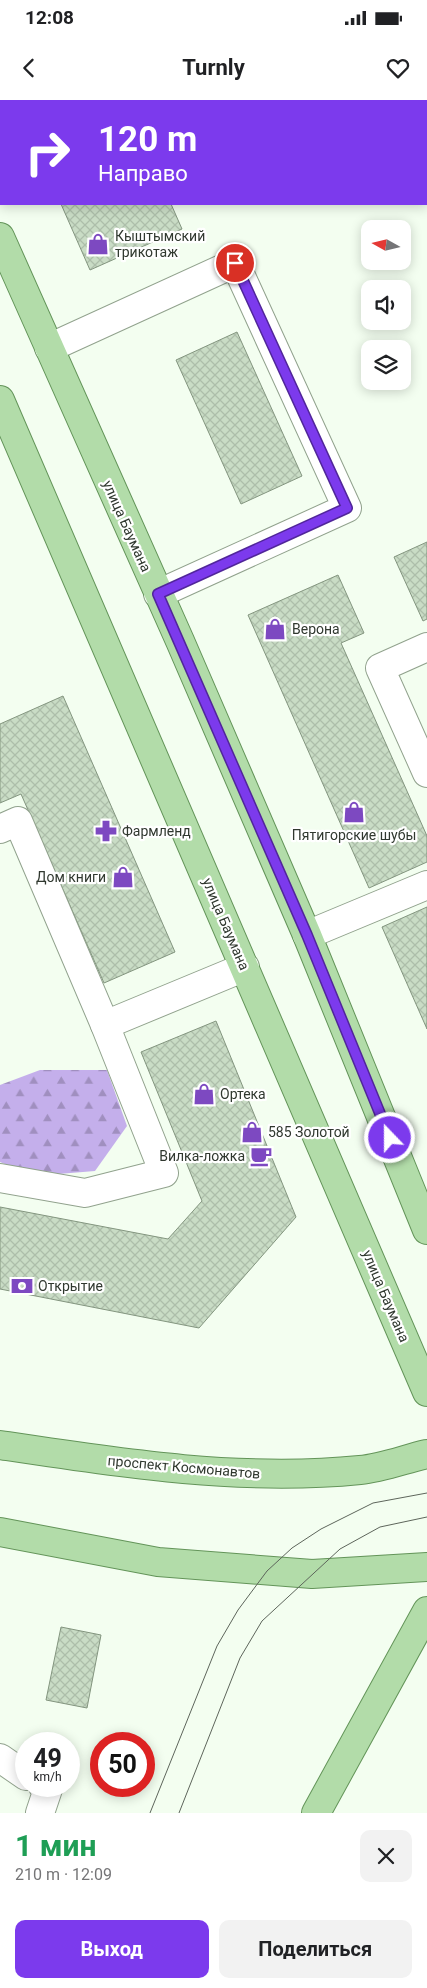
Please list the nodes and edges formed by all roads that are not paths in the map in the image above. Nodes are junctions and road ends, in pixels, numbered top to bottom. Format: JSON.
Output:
{"nodes":[{"id":1,"x":0,"y":237,"type":"edge"},
{"id":2,"x":49,"y":348,"type":"junction"},
{"id":3,"x":0,"y":400,"type":"edge"},
{"id":4,"x":158,"y":594,"type":"junction"},
{"id":5,"x":427,"y":647,"type":"edge"},
{"id":6,"x":427,"y":773,"type":"edge"},
{"id":7,"x":0,"y":829,"type":"edge"},
{"id":8,"x":427,"y":885,"type":"edge"},
{"id":9,"x":307,"y":935,"type":"junction"},
{"id":10,"x":245,"y":967,"type":"junction"},
{"id":11,"x":106,"y":1025,"type":"junction"},
{"id":12,"x":0,"y":1178,"type":"edge"},
{"id":13,"x":427,"y":1230,"type":"edge"},
{"id":14,"x":427,"y":1392,"type":"edge"},
{"id":15,"x":0,"y":1445,"type":"edge"},
{"id":16,"x":427,"y":1454,"type":"edge"},
{"id":17,"x":0,"y":1532,"type":"edge"},
{"id":18,"x":427,"y":1567,"type":"edge"},
{"id":19,"x":427,"y":1611,"type":"edge"},
{"id":20,"x":0,"y":1758,"type":"edge"},
{"id":21,"x":15,"y":1768,"type":"edge"},
{"id":22,"x":46,"y":1797,"type":"edge"},
{"id":23,"x":40,"y":1813,"type":"edge"},
{"id":24,"x":316,"y":1813,"type":"edge"}],
"edges":[{"from":1,"to":2,"type":"main road","name":"улица Баумана"},
{"from":2,"to":4,"type":"main road","name":"улица Баумана"},
{"from":2,"to":4,"type":"lane"},
{"from":3,"to":10,"type":"main road","name":"улица Баумана"},
{"from":4,"to":9,"type":"main road","name":"улица Баумана"},
{"from":5,"to":6,"type":"lane"},
{"from":7,"to":11,"type":"lane"},
{"from":8,"to":9,"type":"lane"},
{"from":9,"to":13,"type":"main road","name":"улица Баумана"},
{"from":10,"to":11,"type":"lane"},
{"from":10,"to":14,"type":"main road","name":"улица Баумана"},
{"from":11,"to":12,"type":"lane"},
{"from":15,"to":16,"type":"main road","name":"проспект Космонавтов"},
{"from":17,"to":18,"type":"main road"},
{"from":19,"to":24,"type":"main road"},
{"from":20,"to":21,"type":"lane"},
{"from":22,"to":23,"type":"lane"}]}
